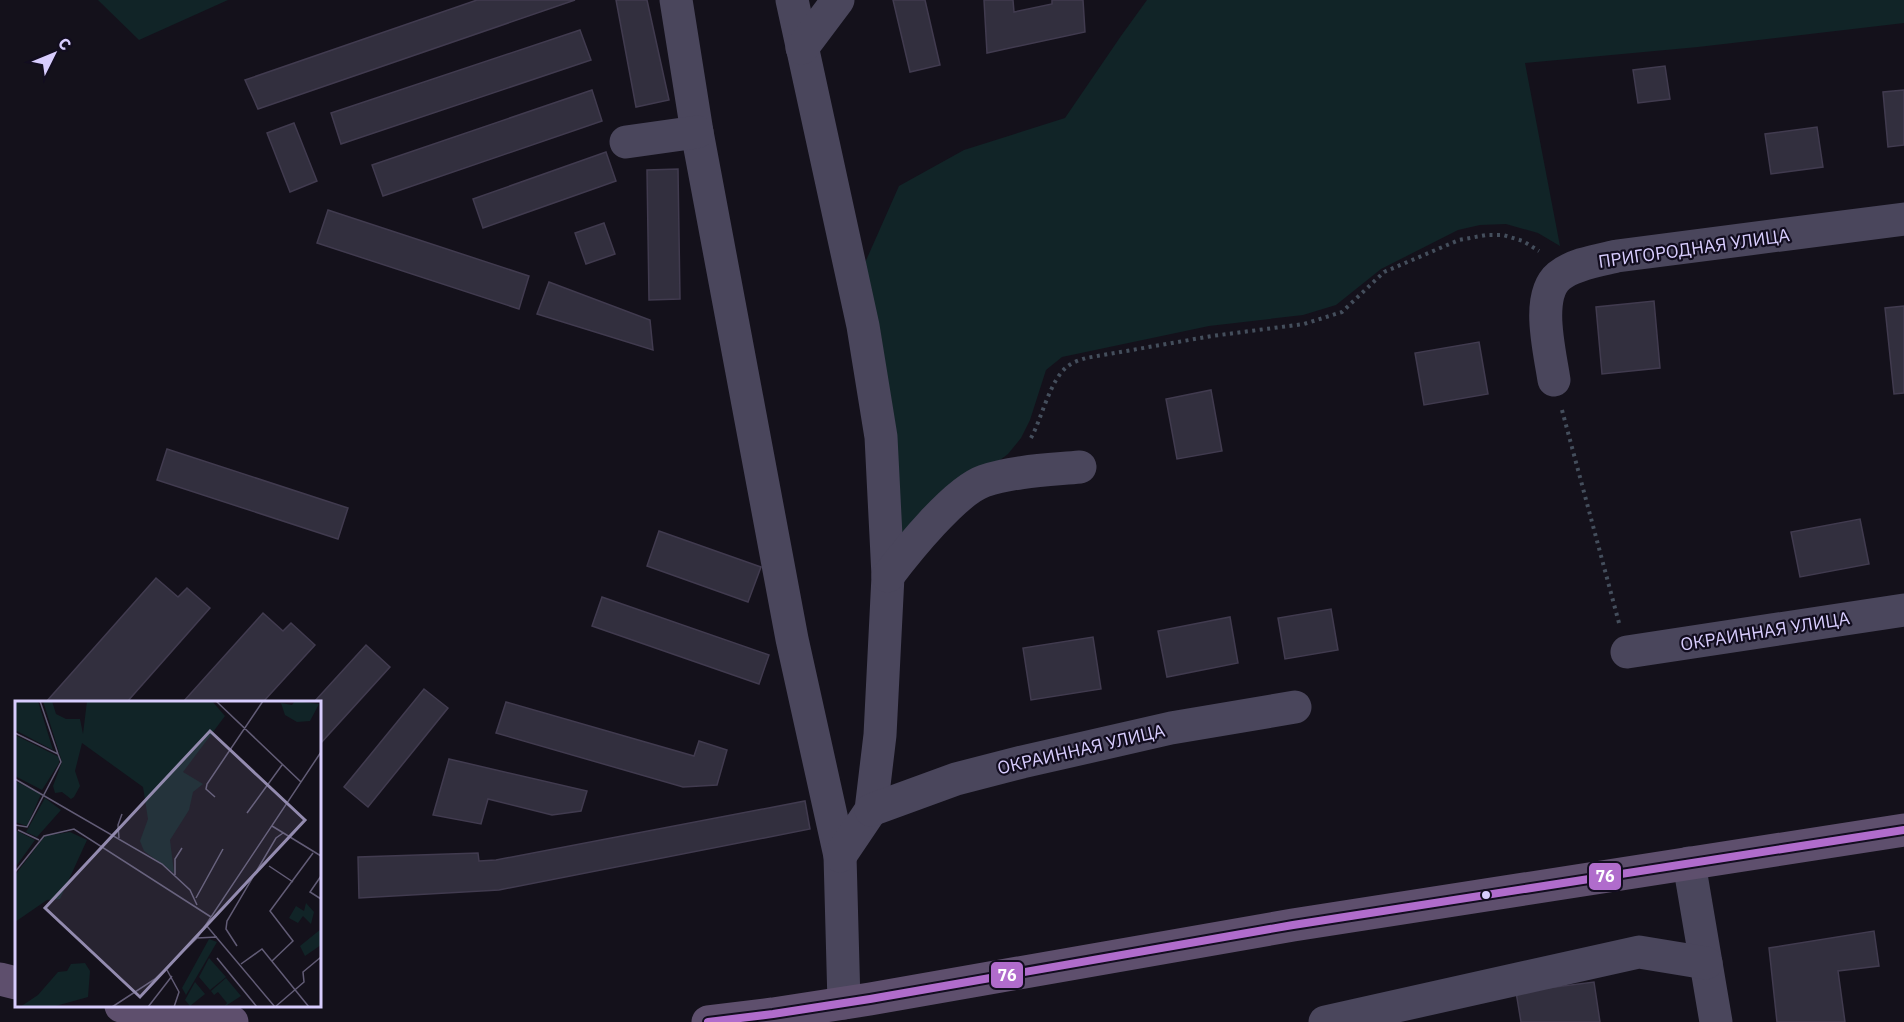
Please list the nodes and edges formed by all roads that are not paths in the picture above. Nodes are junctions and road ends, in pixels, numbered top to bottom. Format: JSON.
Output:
{"nodes":[{"id":1,"x":676,"y":0,"type":"edge"},
{"id":2,"x":792,"y":0,"type":"edge"},
{"id":3,"x":838,"y":0,"type":"edge"},
{"id":4,"x":802,"y":48,"type":"junction"},
{"id":5,"x":697,"y":132,"type":"junction"},
{"id":6,"x":626,"y":142,"type":"dead end"},
{"id":7,"x":1904,"y":219,"type":"edge"},
{"id":8,"x":1554,"y":380,"type":"road end"},
{"id":9,"x":1080,"y":466,"type":"dead end"},
{"id":10,"x":888,"y":576,"type":"junction"},
{"id":11,"x":1904,"y":610,"type":"edge"},
{"id":12,"x":1627,"y":652,"type":"road end"},
{"id":13,"x":1295,"y":707,"type":"dead end"},
{"id":14,"x":871,"y":810,"type":"junction"},
{"id":15,"x":1904,"y":830,"type":"edge"},
{"id":16,"x":840,"y":856,"type":"junction"},
{"id":17,"x":1689,"y":863,"type":"junction"},
{"id":18,"x":1706,"y":963,"type":"junction"},
{"id":19,"x":0,"y":979,"type":"edge"},
{"id":20,"x":15,"y":983,"type":"edge"},
{"id":21,"x":134,"y":1007,"type":"edge"},
{"id":22,"x":854,"y":1008,"type":"edge"},
{"id":23,"x":772,"y":1018,"type":"edge"},
{"id":24,"x":232,"y":1022,"type":"edge"},
{"id":25,"x":708,"y":1022,"type":"edge"},
{"id":26,"x":1325,"y":1022,"type":"edge"},
{"id":27,"x":1716,"y":1022,"type":"edge"}],
"edges":[{"from":1,"to":5,"type":"street"},
{"from":2,"to":4,"type":"street"},
{"from":3,"to":4,"type":"street"},
{"from":4,"to":10,"type":"street"},
{"from":5,"to":6,"type":"street"},
{"from":5,"to":16,"type":"street"},
{"from":7,"to":8,"type":"street","name":"ПРИГОРОДНАЯ УЛИЦА"},
{"from":9,"to":10,"type":"street"},
{"from":10,"to":14,"type":"street"},
{"from":11,"to":12,"type":"street","name":"ОКРАИННАЯ УЛИЦА"},
{"from":13,"to":14,"type":"street","name":"ОКРАИННАЯ УЛИЦА"},
{"from":14,"to":16,"type":"street"},
{"from":15,"to":17,"type":"main road"},
{"from":16,"to":22,"type":"street"},
{"from":17,"to":18,"type":"street"},
{"from":17,"to":22,"type":"main road"},
{"from":18,"to":26,"type":"street"},
{"from":18,"to":27,"type":"street"},
{"from":19,"to":20,"type":"main road"},
{"from":21,"to":24,"type":"main road"},
{"from":22,"to":23,"type":"main road"},
{"from":23,"to":25,"type":"main road"}]}
